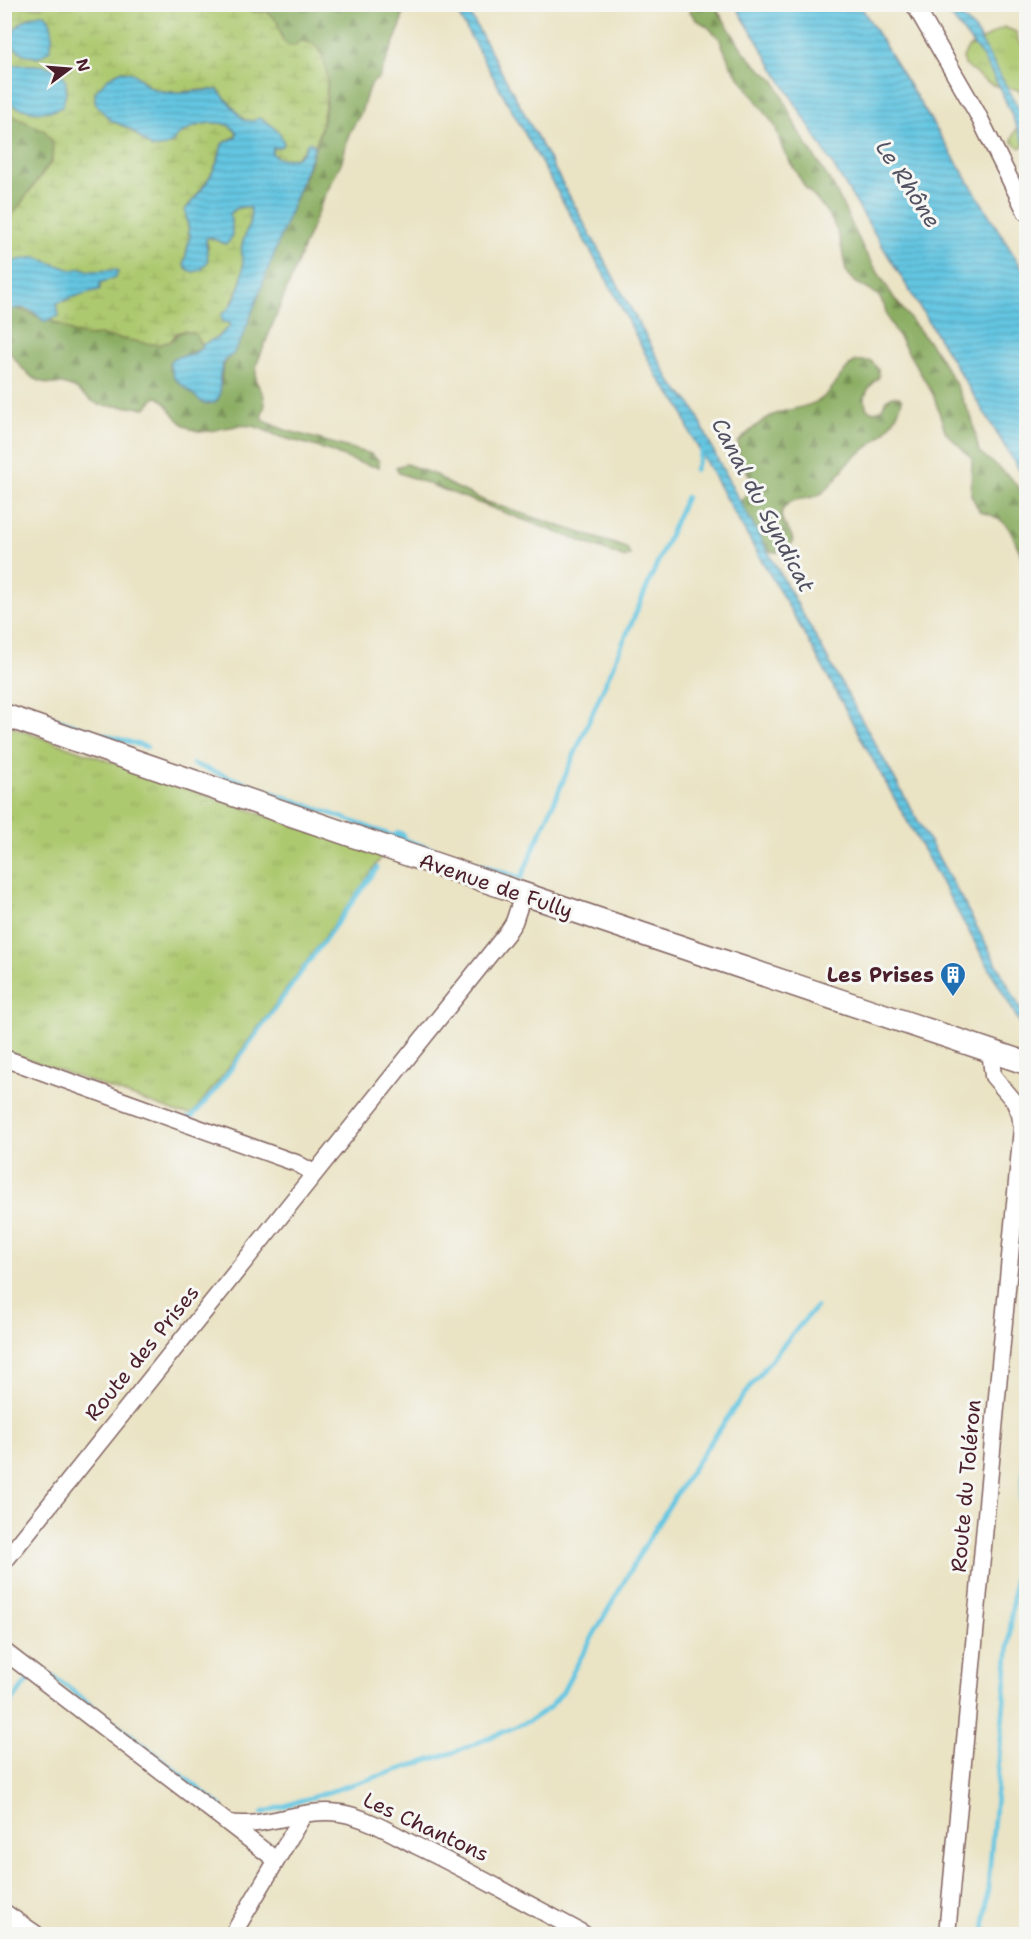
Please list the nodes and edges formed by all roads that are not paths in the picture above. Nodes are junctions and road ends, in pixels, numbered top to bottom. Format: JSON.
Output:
{"nodes":[{"id":1,"x":914,"y":4,"type":"edge"},
{"id":2,"x":1026,"y":212,"type":"edge"},
{"id":3,"x":4,"y":715,"type":"edge"},
{"id":4,"x":523,"y":895,"type":"junction"},
{"id":5,"x":1008,"y":1057,"type":"edge"},
{"id":6,"x":4,"y":1058,"type":"edge"},
{"id":7,"x":314,"y":1173,"type":"junction"},
{"id":8,"x":4,"y":1562,"type":"edge"},
{"id":9,"x":4,"y":1651,"type":"edge"},
{"id":10,"x":304,"y":1814,"type":"junction"},
{"id":11,"x":228,"y":1822,"type":"junction"},
{"id":12,"x":276,"y":1860,"type":"junction"},
{"id":13,"x":4,"y":1912,"type":"edge"},
{"id":14,"x":36,"y":1935,"type":"edge"},
{"id":15,"x":232,"y":1935,"type":"edge"},
{"id":16,"x":584,"y":1935,"type":"edge"},
{"id":17,"x":947,"y":1935,"type":"edge"}],
"edges":[{"from":1,"to":2,"type":"street"},
{"from":3,"to":4,"type":"main road","name":"Avenue de Fully"},
{"from":4,"to":5,"type":"main road","name":"Avenue de Fully"},
{"from":4,"to":7,"type":"street","name":"Route des Prises"},
{"from":5,"to":17,"type":"street","name":"Route du Toléron"},
{"from":6,"to":7,"type":"street"},
{"from":7,"to":8,"type":"street","name":"Route des Prises"},
{"from":9,"to":11,"type":"street"},
{"from":10,"to":11,"type":"street","name":"Les Chantons"},
{"from":10,"to":12,"type":"street"},
{"from":10,"to":16,"type":"street","name":"Les Chantons"},
{"from":11,"to":12,"type":"street"},
{"from":12,"to":15,"type":"street"},
{"from":13,"to":14,"type":"street"}]}
